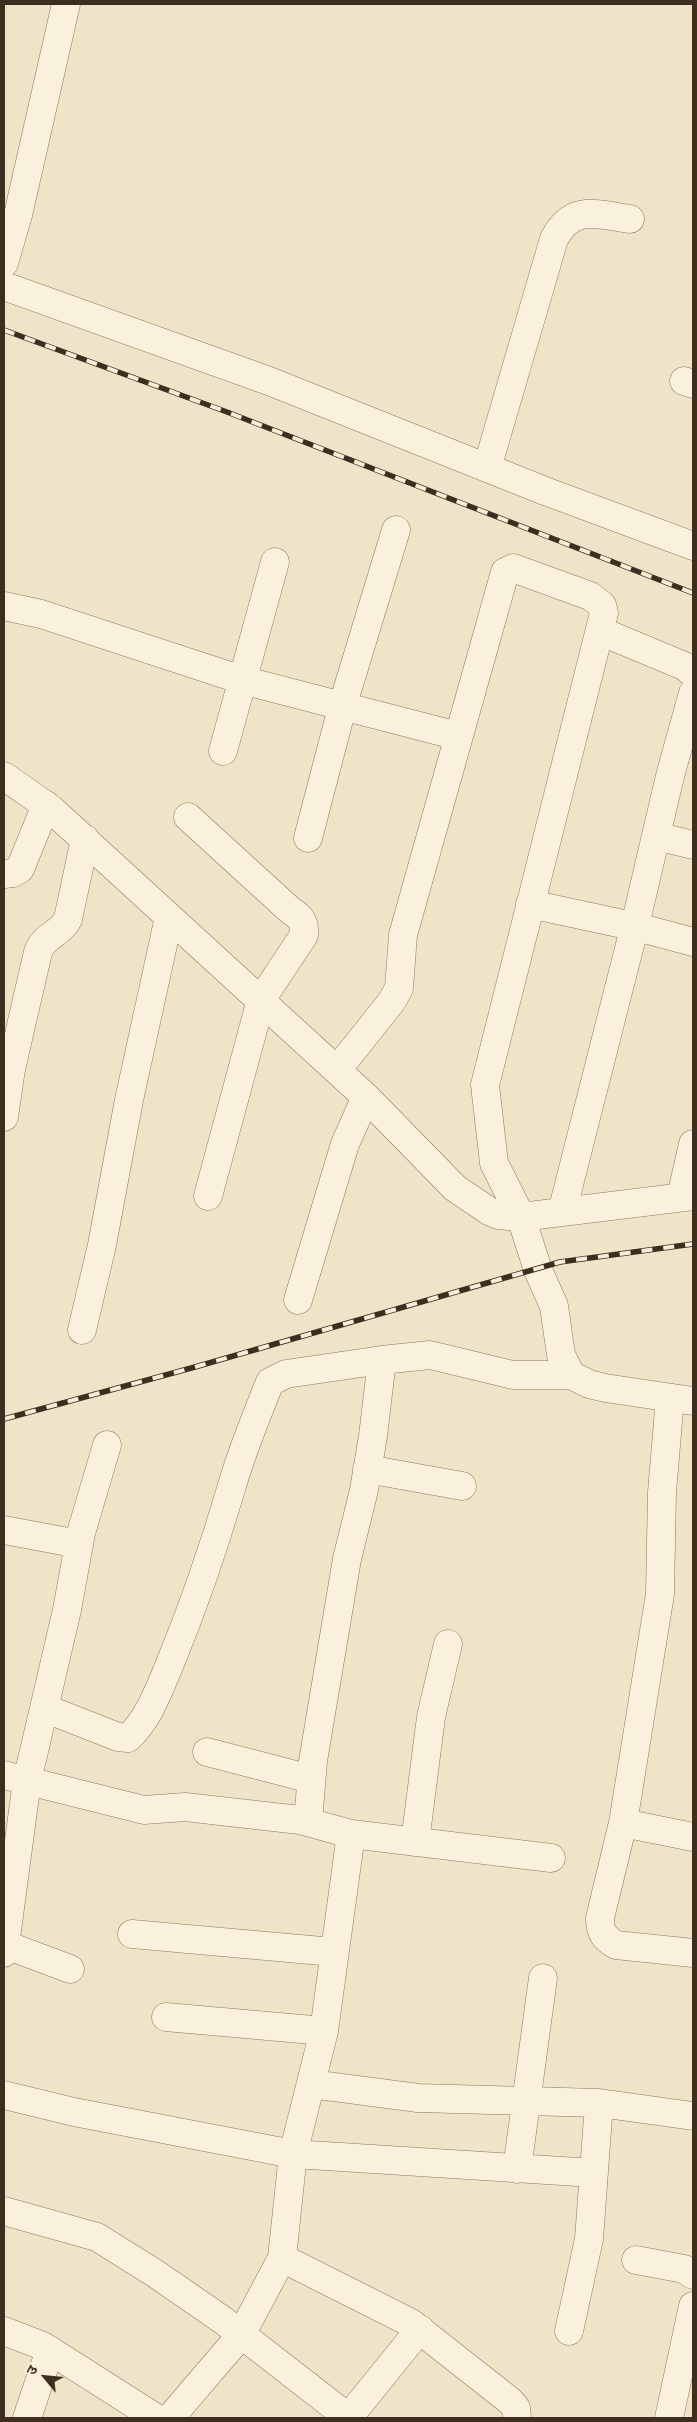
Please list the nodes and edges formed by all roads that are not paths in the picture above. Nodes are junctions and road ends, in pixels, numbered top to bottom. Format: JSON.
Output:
{"nodes":[{"id":1,"x":66,"y":4,"type":"edge"},
{"id":2,"x":630,"y":219,"type":"dead end"},
{"id":3,"x":4,"y":263,"type":"edge"},
{"id":4,"x":4,"y":286,"type":"edge"},
{"id":5,"x":487,"y":468,"type":"junction"},
{"id":6,"x":396,"y":530,"type":"dead end"},
{"id":7,"x":693,"y":546,"type":"edge"},
{"id":8,"x":275,"y":562,"type":"dead end"},
{"id":9,"x":4,"y":606,"type":"edge"},
{"id":10,"x":600,"y":631,"type":"junction"},
{"id":11,"x":693,"y":672,"type":"edge"},
{"id":12,"x":242,"y":680,"type":"junction"},
{"id":13,"x":693,"y":694,"type":"edge"},
{"id":14,"x":343,"y":704,"type":"junction"},
{"id":15,"x":458,"y":736,"type":"junction"},
{"id":16,"x":687,"y":740,"type":"edge"},
{"id":17,"x":223,"y":751,"type":"dead end"},
{"id":18,"x":4,"y":776,"type":"edge"},
{"id":19,"x":46,"y":805,"type":"junction"},
{"id":20,"x":188,"y":817,"type":"dead end"},
{"id":21,"x":656,"y":836,"type":"junction"},
{"id":22,"x":308,"y":838,"type":"dead end"},
{"id":23,"x":85,"y":839,"type":"junction"},
{"id":24,"x":693,"y":845,"type":"edge"},
{"id":25,"x":4,"y":874,"type":"edge"},
{"id":26,"x":530,"y":904,"type":"junction"},
{"id":27,"x":169,"y":917,"type":"junction"},
{"id":28,"x":635,"y":926,"type":"junction"},
{"id":29,"x":693,"y":942,"type":"edge"},
{"id":30,"x":261,"y":1000,"type":"junction"},
{"id":31,"x":7,"y":1066,"type":"edge"},
{"id":32,"x":337,"y":1070,"type":"junction"},
{"id":33,"x":366,"y":1097,"type":"junction"},
{"id":34,"x":4,"y":1117,"type":"edge"},
{"id":35,"x":693,"y":1144,"type":"edge"},
{"id":36,"x":208,"y":1196,"type":"dead end"},
{"id":37,"x":687,"y":1196,"type":"edge"},
{"id":38,"x":562,"y":1212,"type":"junction"},
{"id":39,"x":521,"y":1217,"type":"junction"},
{"id":40,"x":298,"y":1300,"type":"dead end"},
{"id":41,"x":82,"y":1330,"type":"dead end"},
{"id":42,"x":382,"y":1360,"type":"junction"},
{"id":43,"x":571,"y":1375,"type":"junction"},
{"id":44,"x":681,"y":1400,"type":"edge"},
{"id":45,"x":106,"y":1445,"type":"dead end"},
{"id":46,"x":367,"y":1469,"type":"junction"},
{"id":47,"x":462,"y":1486,"type":"dead end"},
{"id":48,"x":4,"y":1530,"type":"edge"},
{"id":49,"x":79,"y":1544,"type":"junction"},
{"id":50,"x":448,"y":1644,"type":"dead end"},
{"id":51,"x":44,"y":1708,"type":"junction"},
{"id":52,"x":207,"y":1752,"type":"dead end"},
{"id":53,"x":16,"y":1778,"type":"edge"},
{"id":54,"x":312,"y":1779,"type":"junction"},
{"id":55,"x":308,"y":1822,"type":"junction"},
{"id":56,"x":623,"y":1823,"type":"junction"},
{"id":57,"x":350,"y":1834,"type":"junction"},
{"id":58,"x":693,"y":1837,"type":"edge"},
{"id":59,"x":415,"y":1842,"type":"junction"},
{"id":60,"x":551,"y":1858,"type":"dead end"},
{"id":61,"x":132,"y":1934,"type":"dead end"},
{"id":62,"x":5,"y":1949,"type":"edge"},
{"id":63,"x":333,"y":1952,"type":"junction"},
{"id":64,"x":693,"y":1953,"type":"edge"},
{"id":65,"x":70,"y":1968,"type":"dead end"},
{"id":66,"x":543,"y":1978,"type":"dead end"},
{"id":67,"x":166,"y":2017,"type":"dead end"},
{"id":68,"x":324,"y":2031,"type":"junction"},
{"id":69,"x":311,"y":2084,"type":"junction"},
{"id":70,"x":4,"y":2096,"type":"edge"},
{"id":71,"x":525,"y":2100,"type":"junction"},
{"id":72,"x":599,"y":2103,"type":"junction"},
{"id":73,"x":693,"y":2116,"type":"edge"},
{"id":74,"x":293,"y":2154,"type":"junction"},
{"id":75,"x":517,"y":2168,"type":"junction"},
{"id":76,"x":594,"y":2173,"type":"junction"},
{"id":77,"x":4,"y":2211,"type":"edge"},
{"id":78,"x":282,"y":2258,"type":"junction"},
{"id":79,"x":636,"y":2260,"type":"dead end"},
{"id":80,"x":692,"y":2267,"type":"edge"},
{"id":81,"x":693,"y":2306,"type":"edge"},
{"id":82,"x":420,"y":2329,"type":"junction"},
{"id":83,"x":4,"y":2331,"type":"edge"},
{"id":84,"x":569,"y":2331,"type":"dead end"},
{"id":85,"x":241,"y":2335,"type":"junction"},
{"id":86,"x":50,"y":2350,"type":"junction"},
{"id":87,"x":27,"y":2418,"type":"edge"},
{"id":88,"x":156,"y":2418,"type":"edge"},
{"id":89,"x":170,"y":2418,"type":"edge"},
{"id":90,"x":348,"y":2418,"type":"edge"},
{"id":91,"x":517,"y":2418,"type":"edge"},
{"id":92,"x":669,"y":2418,"type":"edge"}],
"edges":[{"from":1,"to":3,"type":"street"},
{"from":2,"to":5,"type":"street"},
{"from":4,"to":5,"type":"street"},
{"from":5,"to":7,"type":"street"},
{"from":6,"to":14,"type":"street"},
{"from":8,"to":12,"type":"street"},
{"from":9,"to":12,"type":"street"},
{"from":10,"to":11,"type":"street"},
{"from":10,"to":15,"type":"street"},
{"from":10,"to":26,"type":"street"},
{"from":12,"to":14,"type":"street"},
{"from":12,"to":17,"type":"street"},
{"from":13,"to":16,"type":"street"},
{"from":14,"to":15,"type":"street"},
{"from":14,"to":22,"type":"street"},
{"from":15,"to":32,"type":"street"},
{"from":16,"to":21,"type":"street"},
{"from":18,"to":19,"type":"street"},
{"from":19,"to":23,"type":"street"},
{"from":19,"to":25,"type":"street"},
{"from":20,"to":30,"type":"street"},
{"from":21,"to":24,"type":"street"},
{"from":21,"to":28,"type":"street"},
{"from":23,"to":27,"type":"street"},
{"from":23,"to":31,"type":"street"},
{"from":26,"to":28,"type":"street"},
{"from":26,"to":39,"type":"street"},
{"from":27,"to":30,"type":"street"},
{"from":27,"to":41,"type":"street"},
{"from":28,"to":29,"type":"street"},
{"from":28,"to":38,"type":"street"},
{"from":30,"to":32,"type":"street"},
{"from":30,"to":36,"type":"street"},
{"from":31,"to":34,"type":"street"},
{"from":32,"to":33,"type":"street"},
{"from":33,"to":39,"type":"street"},
{"from":33,"to":40,"type":"street"},
{"from":35,"to":37,"type":"street"},
{"from":37,"to":38,"type":"street"},
{"from":38,"to":39,"type":"street"},
{"from":39,"to":43,"type":"street"},
{"from":42,"to":43,"type":"street"},
{"from":42,"to":46,"type":"street"},
{"from":42,"to":51,"type":"street"},
{"from":43,"to":44,"type":"street"},
{"from":44,"to":56,"type":"street"},
{"from":45,"to":49,"type":"street"},
{"from":46,"to":47,"type":"street"},
{"from":46,"to":54,"type":"street"},
{"from":48,"to":49,"type":"street"},
{"from":49,"to":51,"type":"street"},
{"from":50,"to":59,"type":"street"},
{"from":51,"to":53,"type":"street"},
{"from":52,"to":54,"type":"street"},
{"from":53,"to":55,"type":"street"},
{"from":53,"to":62,"type":"street"},
{"from":54,"to":55,"type":"street"},
{"from":55,"to":57,"type":"street"},
{"from":56,"to":58,"type":"street"},
{"from":56,"to":64,"type":"street"},
{"from":57,"to":59,"type":"street"},
{"from":57,"to":63,"type":"street"},
{"from":59,"to":60,"type":"street"},
{"from":61,"to":63,"type":"street"},
{"from":62,"to":65,"type":"street"},
{"from":63,"to":68,"type":"street"},
{"from":66,"to":71,"type":"street"},
{"from":67,"to":68,"type":"street"},
{"from":68,"to":69,"type":"street"},
{"from":69,"to":71,"type":"street"},
{"from":69,"to":74,"type":"street"},
{"from":70,"to":74,"type":"street"},
{"from":71,"to":72,"type":"street"},
{"from":71,"to":75,"type":"street"},
{"from":72,"to":73,"type":"street"},
{"from":72,"to":76,"type":"street"},
{"from":74,"to":75,"type":"street"},
{"from":74,"to":78,"type":"street"},
{"from":75,"to":76,"type":"street"},
{"from":76,"to":84,"type":"street"},
{"from":77,"to":85,"type":"street"},
{"from":78,"to":82,"type":"street"},
{"from":78,"to":85,"type":"street"},
{"from":79,"to":80,"type":"street"},
{"from":81,"to":92,"type":"street"},
{"from":82,"to":90,"type":"street"},
{"from":82,"to":91,"type":"street"},
{"from":83,"to":86,"type":"street"},
{"from":85,"to":89,"type":"street"},
{"from":85,"to":90,"type":"street"},
{"from":86,"to":87,"type":"street"},
{"from":86,"to":88,"type":"street"}]}
